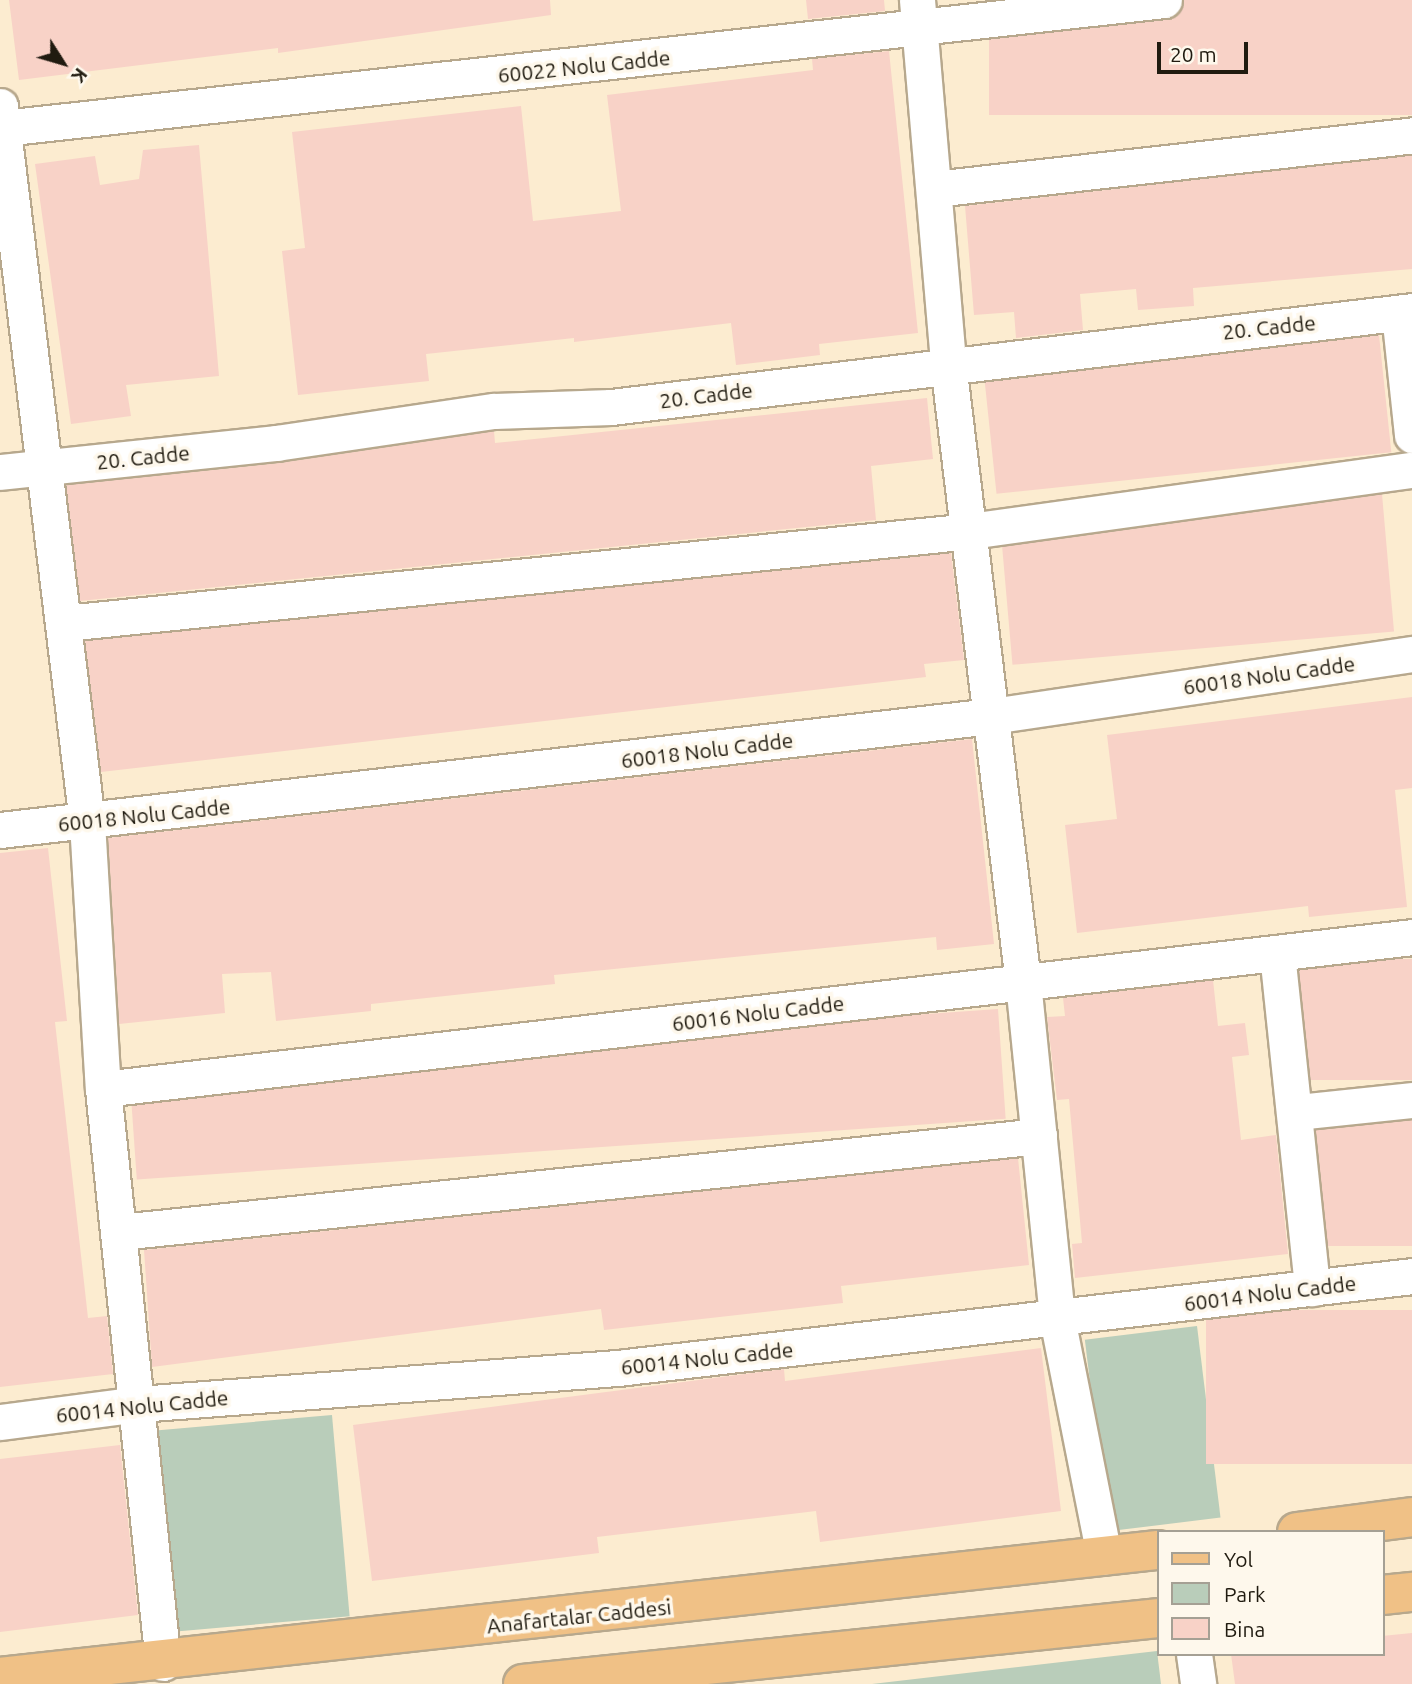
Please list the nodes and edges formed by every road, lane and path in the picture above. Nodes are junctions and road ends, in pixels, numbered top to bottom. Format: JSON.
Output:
{"nodes":[{"id":1,"x":1164,"y":0,"type":"edge"},
{"id":2,"x":918,"y":15,"type":"edge"},
{"id":3,"x":1,"y":117,"type":"edge"},
{"id":4,"x":1412,"y":135,"type":"edge"},
{"id":5,"x":934,"y":189,"type":"junction"},
{"id":6,"x":1406,"y":312,"type":"edge"},
{"id":7,"x":948,"y":364,"type":"junction"},
{"id":8,"x":1412,"y":435,"type":"edge"},
{"id":9,"x":48,"y":467,"type":"junction"},
{"id":10,"x":1412,"y":470,"type":"edge"},
{"id":11,"x":0,"y":472,"type":"edge"},
{"id":12,"x":970,"y":531,"type":"junction"},
{"id":13,"x":65,"y":623,"type":"junction"},
{"id":14,"x":1412,"y":653,"type":"edge"},
{"id":15,"x":992,"y":716,"type":"junction"},
{"id":16,"x":87,"y":822,"type":"junction"},
{"id":17,"x":0,"y":830,"type":"edge"},
{"id":18,"x":1412,"y":937,"type":"edge"},
{"id":19,"x":1277,"y":953,"type":"junction"},
{"id":20,"x":1023,"y":982,"type":"junction"},
{"id":21,"x":103,"y":1089,"type":"junction"},
{"id":22,"x":1412,"y":1100,"type":"edge"},
{"id":23,"x":1297,"y":1112,"type":"junction"},
{"id":24,"x":1039,"y":1136,"type":"junction"},
{"id":25,"x":120,"y":1232,"type":"junction"},
{"id":26,"x":1412,"y":1276,"type":"edge"},
{"id":27,"x":1312,"y":1288,"type":"junction"},
{"id":28,"x":1057,"y":1318,"type":"junction"},
{"id":29,"x":138,"y":1404,"type":"junction"},
{"id":30,"x":0,"y":1422,"type":"edge"},
{"id":31,"x":1412,"y":1517,"type":"edge"},
{"id":32,"x":1312,"y":1530,"type":"edge"},
{"id":33,"x":1156,"y":1549,"type":"edge"},
{"id":34,"x":1104,"y":1556,"type":"junction"},
{"id":35,"x":1412,"y":1592,"type":"edge"},
{"id":36,"x":1384,"y":1595,"type":"edge"},
{"id":37,"x":1156,"y":1618,"type":"edge"},
{"id":38,"x":1194,"y":1656,"type":"edge"},
{"id":39,"x":163,"y":1662,"type":"junction"},
{"id":40,"x":696,"y":1675,"type":"edge"},
{"id":41,"x":0,"y":1677,"type":"edge"},
{"id":42,"x":74,"y":1677,"type":"edge"},
{"id":43,"x":523,"y":1684,"type":"edge"},
{"id":44,"x":1198,"y":1684,"type":"edge"}],
"edges":[{"from":1,"to":2,"type":"street","name":"60022 Nolu Cadde"},
{"from":2,"to":3,"type":"street","name":"60022 Nolu Cadde"},
{"from":2,"to":5,"type":"street"},
{"from":3,"to":9,"type":"street"},
{"from":4,"to":5,"type":"street"},
{"from":5,"to":7,"type":"street"},
{"from":6,"to":7,"type":"street","name":"20. Cadde"},
{"from":6,"to":8,"type":"street"},
{"from":7,"to":9,"type":"street","name":"20. Cadde"},
{"from":7,"to":12,"type":"street"},
{"from":9,"to":11,"type":"street","name":"20. Cadde"},
{"from":9,"to":13,"type":"street"},
{"from":10,"to":12,"type":"street"},
{"from":12,"to":13,"type":"street"},
{"from":12,"to":15,"type":"street"},
{"from":13,"to":16,"type":"street"},
{"from":14,"to":15,"type":"street","name":"60018 Nolu Cadde"},
{"from":15,"to":16,"type":"street","name":"60018 Nolu Cadde"},
{"from":15,"to":20,"type":"street"},
{"from":16,"to":17,"type":"street","name":"60018 Nolu Cadde"},
{"from":16,"to":21,"type":"street"},
{"from":18,"to":19,"type":"street","name":"60016 Nolu Cadde"},
{"from":19,"to":20,"type":"street","name":"60016 Nolu Cadde"},
{"from":19,"to":23,"type":"street"},
{"from":20,"to":21,"type":"street","name":"60016 Nolu Cadde"},
{"from":20,"to":24,"type":"street"},
{"from":21,"to":25,"type":"street"},
{"from":22,"to":23,"type":"street"},
{"from":23,"to":27,"type":"street"},
{"from":24,"to":25,"type":"street"},
{"from":24,"to":28,"type":"street"},
{"from":25,"to":29,"type":"street"},
{"from":26,"to":27,"type":"street","name":"60014 Nolu Cadde"},
{"from":27,"to":28,"type":"street","name":"60014 Nolu Cadde"},
{"from":28,"to":29,"type":"street","name":"60014 Nolu Cadde"},
{"from":28,"to":34,"type":"street"},
{"from":29,"to":30,"type":"street","name":"60014 Nolu Cadde"},
{"from":29,"to":39,"type":"street"},
{"from":31,"to":32,"type":"main road"},
{"from":33,"to":34,"type":"main road","name":"Anafartalar Caddesi"},
{"from":34,"to":39,"type":"main road","name":"Anafartalar Caddesi"},
{"from":35,"to":36,"type":"main road"},
{"from":37,"to":40,"type":"main road"},
{"from":38,"to":44,"type":"street"},
{"from":39,"to":42,"type":"main road","name":"Anafartalar Caddesi"},
{"from":40,"to":43,"type":"main road"},
{"from":41,"to":42,"type":"main road","name":"Anafartalar Caddesi"}]}
